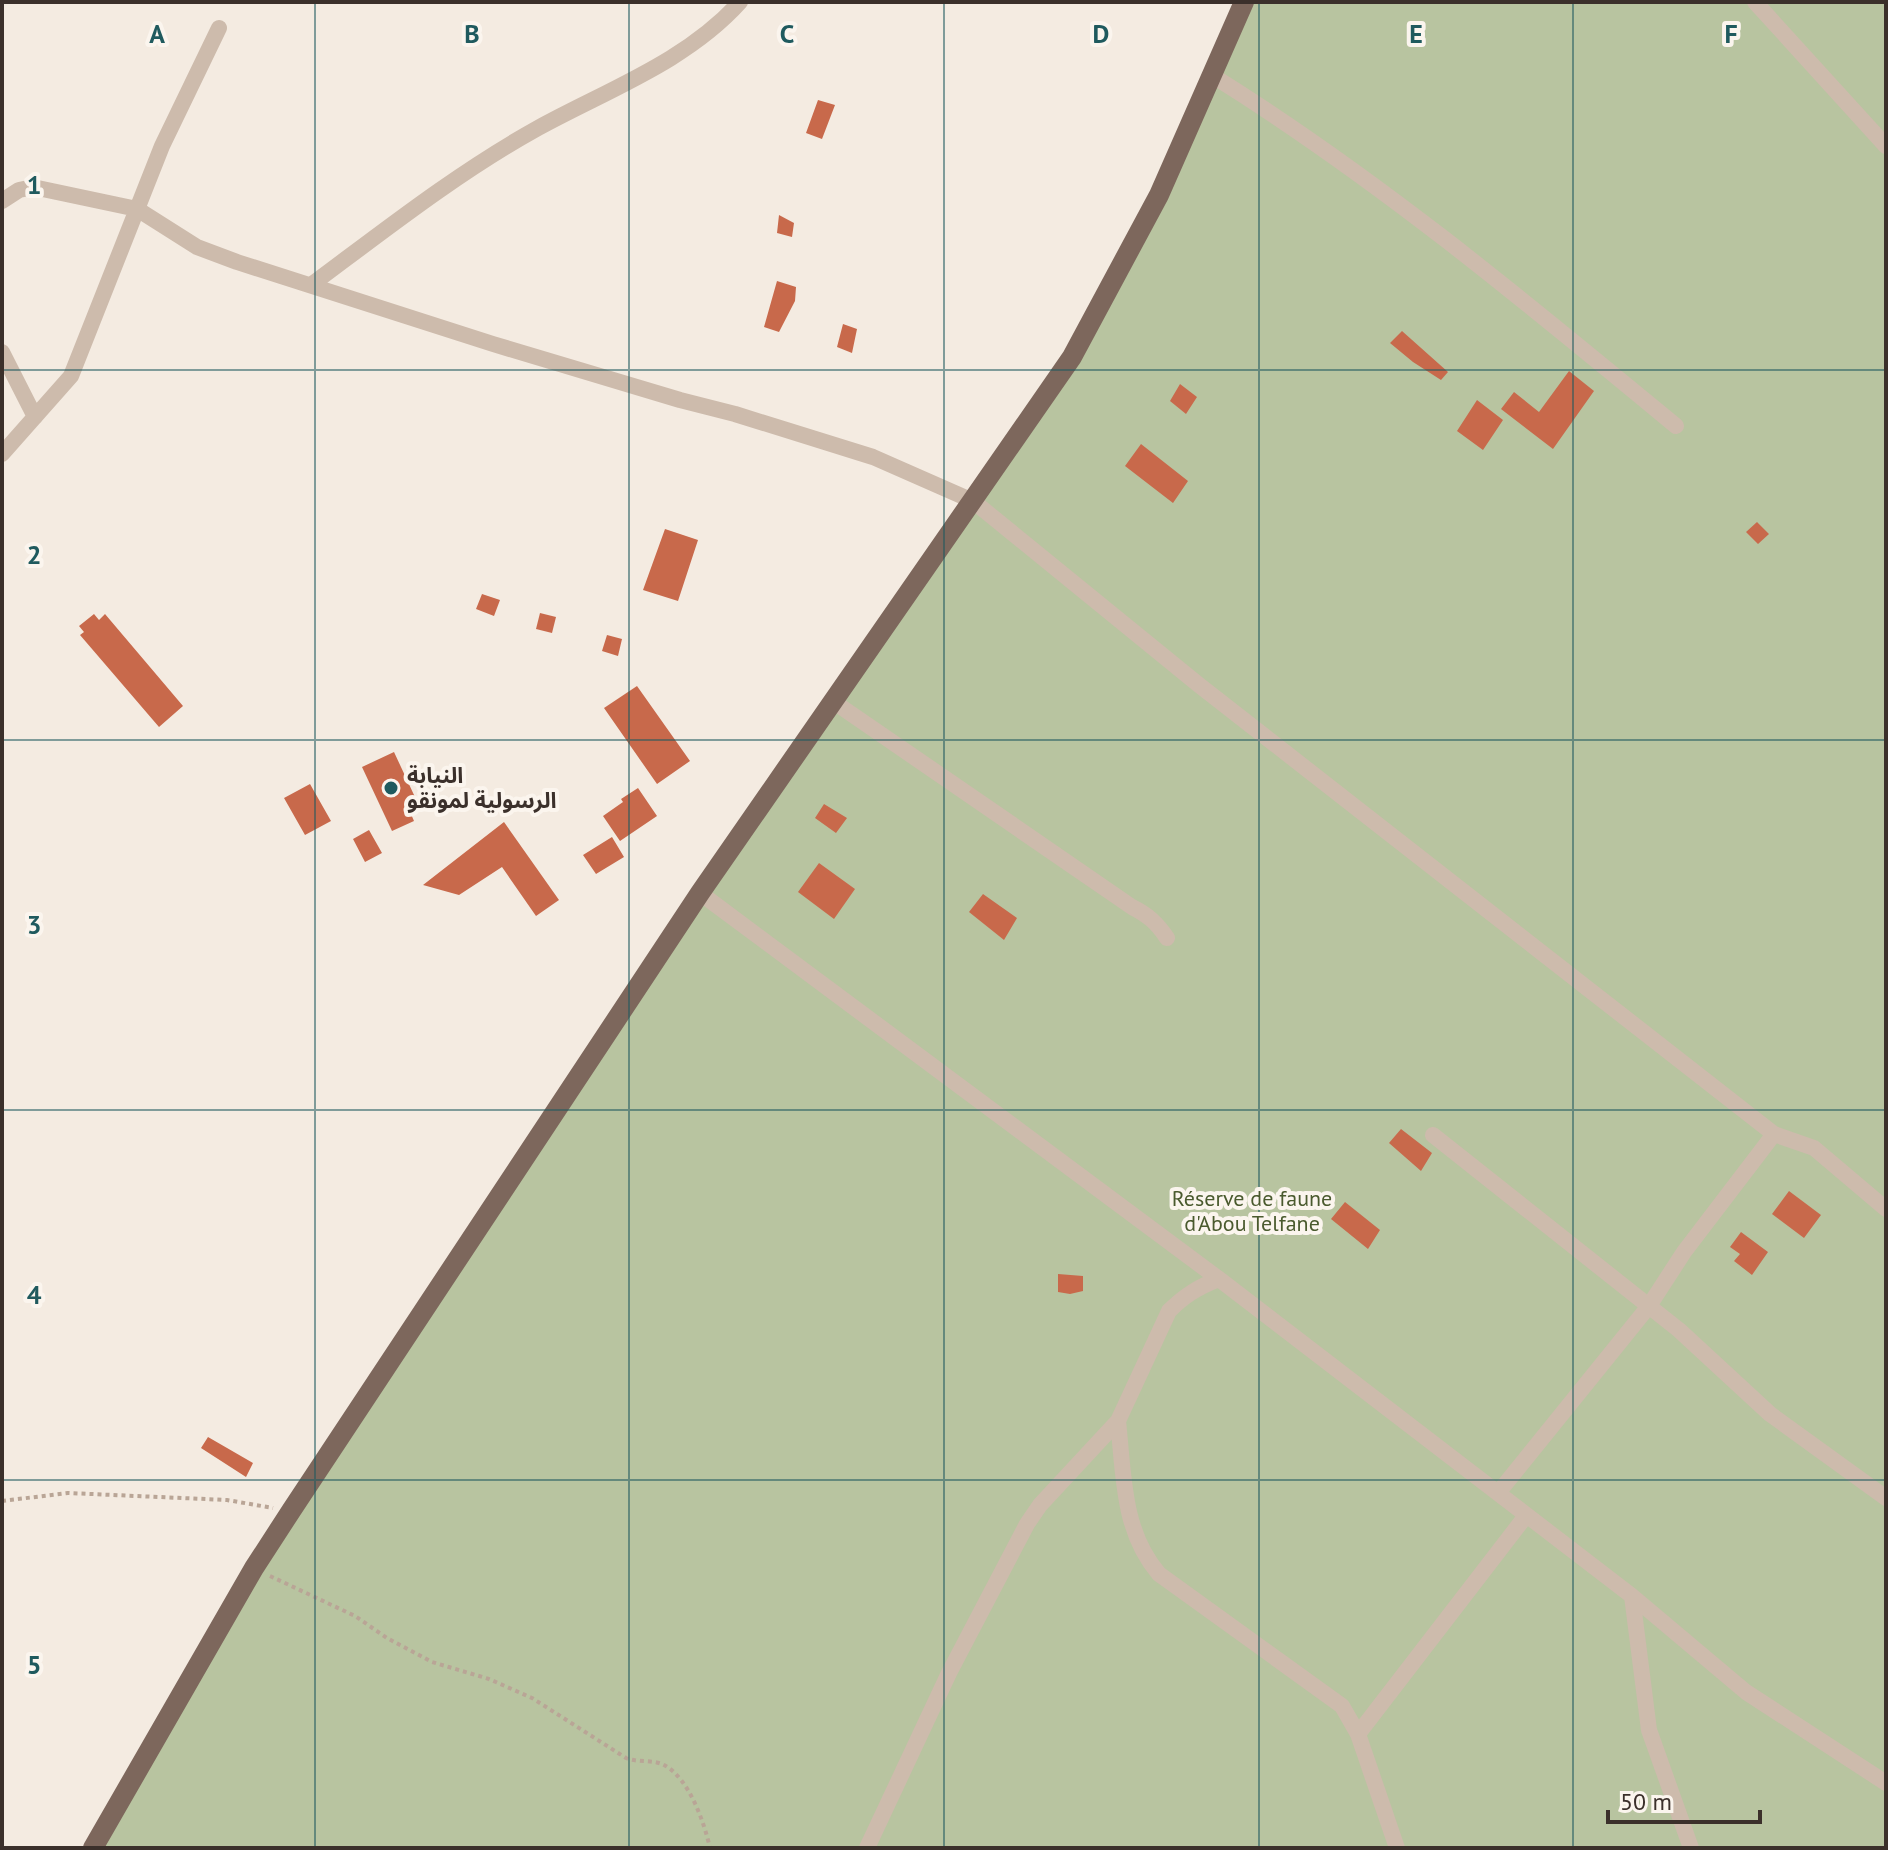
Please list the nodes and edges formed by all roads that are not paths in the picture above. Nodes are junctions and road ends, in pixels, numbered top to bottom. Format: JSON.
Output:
{"nodes":[{"id":1,"x":740,"y":2,"type":"edge"},
{"id":2,"x":1244,"y":2,"type":"edge"},
{"id":3,"x":1755,"y":2,"type":"edge"},
{"id":4,"x":219,"y":28,"type":"dead end"},
{"id":5,"x":1213,"y":76,"type":"junction"},
{"id":6,"x":1886,"y":146,"type":"edge"},
{"id":7,"x":2,"y":201,"type":"edge"},
{"id":8,"x":137,"y":209,"type":"junction"},
{"id":9,"x":311,"y":285,"type":"junction"},
{"id":10,"x":2,"y":352,"type":"edge"},
{"id":11,"x":35,"y":417,"type":"junction"},
{"id":12,"x":1676,"y":426,"type":"dead end"},
{"id":13,"x":2,"y":454,"type":"edge"},
{"id":14,"x":973,"y":501,"type":"junction"},
{"id":15,"x":834,"y":702,"type":"junction"},
{"id":16,"x":700,"y":893,"type":"junction"},
{"id":17,"x":1167,"y":938,"type":"dead end"},
{"id":18,"x":1774,"y":1134,"type":"junction"},
{"id":19,"x":1433,"y":1135,"type":"dead end"},
{"id":20,"x":1886,"y":1209,"type":"edge"},
{"id":21,"x":1219,"y":1279,"type":"junction"},
{"id":22,"x":1649,"y":1306,"type":"junction"},
{"id":23,"x":1118,"y":1421,"type":"junction"},
{"id":24,"x":1498,"y":1493,"type":"junction"},
{"id":25,"x":1886,"y":1498,"type":"edge"},
{"id":26,"x":1525,"y":1517,"type":"junction"},
{"id":27,"x":1632,"y":1596,"type":"junction"},
{"id":28,"x":1358,"y":1734,"type":"junction"},
{"id":29,"x":1886,"y":1783,"type":"edge"},
{"id":30,"x":93,"y":1848,"type":"edge"},
{"id":31,"x":867,"y":1848,"type":"edge"},
{"id":32,"x":1397,"y":1848,"type":"edge"},
{"id":33,"x":1691,"y":1848,"type":"edge"}],
"edges":[{"from":1,"to":9,"type":"street"},
{"from":2,"to":5,"type":"main road"},
{"from":3,"to":6,"type":"street"},
{"from":4,"to":8,"type":"street"},
{"from":5,"to":12,"type":"street"},
{"from":5,"to":14,"type":"main road"},
{"from":7,"to":8,"type":"street"},
{"from":8,"to":9,"type":"street"},
{"from":8,"to":11,"type":"street"},
{"from":9,"to":14,"type":"street"},
{"from":10,"to":11,"type":"street"},
{"from":11,"to":13,"type":"street"},
{"from":14,"to":15,"type":"main road"},
{"from":14,"to":18,"type":"street"},
{"from":15,"to":16,"type":"main road"},
{"from":15,"to":17,"type":"street"},
{"from":16,"to":21,"type":"street"},
{"from":16,"to":30,"type":"main road"},
{"from":18,"to":20,"type":"street"},
{"from":18,"to":22,"type":"street"},
{"from":19,"to":22,"type":"street"},
{"from":21,"to":23,"type":"street"},
{"from":21,"to":24,"type":"street"},
{"from":22,"to":24,"type":"street"},
{"from":22,"to":25,"type":"street"},
{"from":23,"to":28,"type":"street"},
{"from":23,"to":31,"type":"street"},
{"from":24,"to":26,"type":"street"},
{"from":26,"to":27,"type":"street"},
{"from":26,"to":28,"type":"street"},
{"from":27,"to":29,"type":"street"},
{"from":27,"to":33,"type":"street"},
{"from":28,"to":32,"type":"street"}]}
